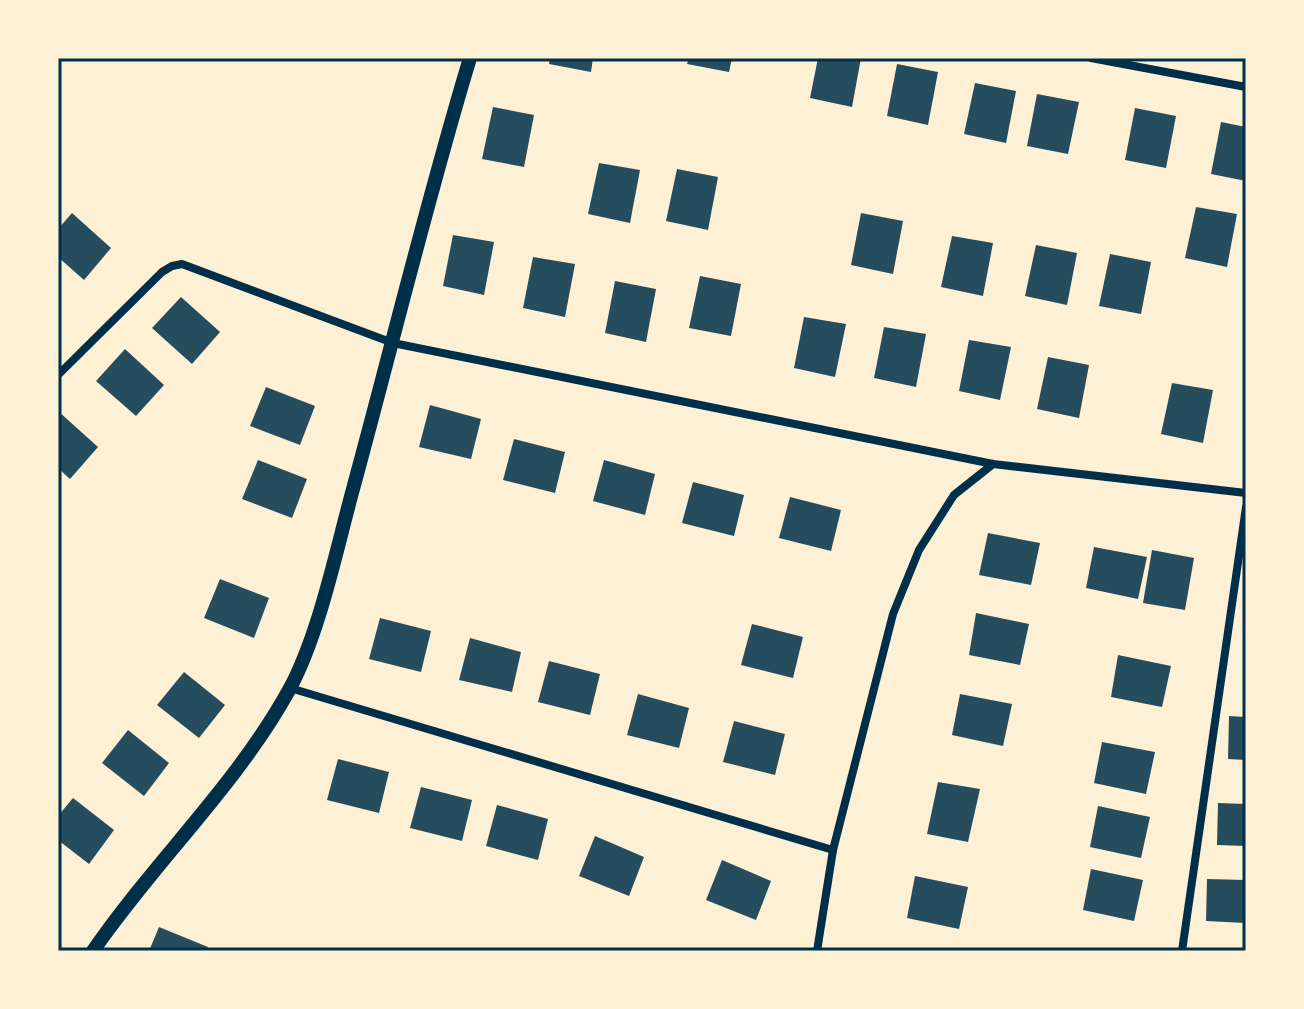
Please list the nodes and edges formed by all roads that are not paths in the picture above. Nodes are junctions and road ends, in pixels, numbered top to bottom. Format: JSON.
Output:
{"nodes":[{"id":1,"x":470,"y":58,"type":"edge"},
{"id":2,"x":1091,"y":58,"type":"edge"},
{"id":3,"x":1246,"y":87,"type":"edge"},
{"id":4,"x":393,"y":343,"type":"junction"},
{"id":5,"x":58,"y":375,"type":"edge"},
{"id":6,"x":993,"y":464,"type":"junction"},
{"id":7,"x":1246,"y":493,"type":"edge"},
{"id":8,"x":1246,"y":507,"type":"edge"},
{"id":9,"x":290,"y":688,"type":"junction"},
{"id":10,"x":833,"y":850,"type":"junction"},
{"id":11,"x":93,"y":951,"type":"edge"},
{"id":12,"x":817,"y":951,"type":"edge"},
{"id":13,"x":1182,"y":951,"type":"edge"}],
"edges":[{"from":1,"to":4,"type":"street"},
{"from":2,"to":3,"type":"street"},
{"from":4,"to":5,"type":"street"},
{"from":4,"to":6,"type":"street"},
{"from":4,"to":9,"type":"street"},
{"from":6,"to":7,"type":"street"},
{"from":6,"to":10,"type":"street"},
{"from":8,"to":13,"type":"street"},
{"from":9,"to":10,"type":"street"},
{"from":9,"to":11,"type":"street"},
{"from":10,"to":12,"type":"street"}]}
